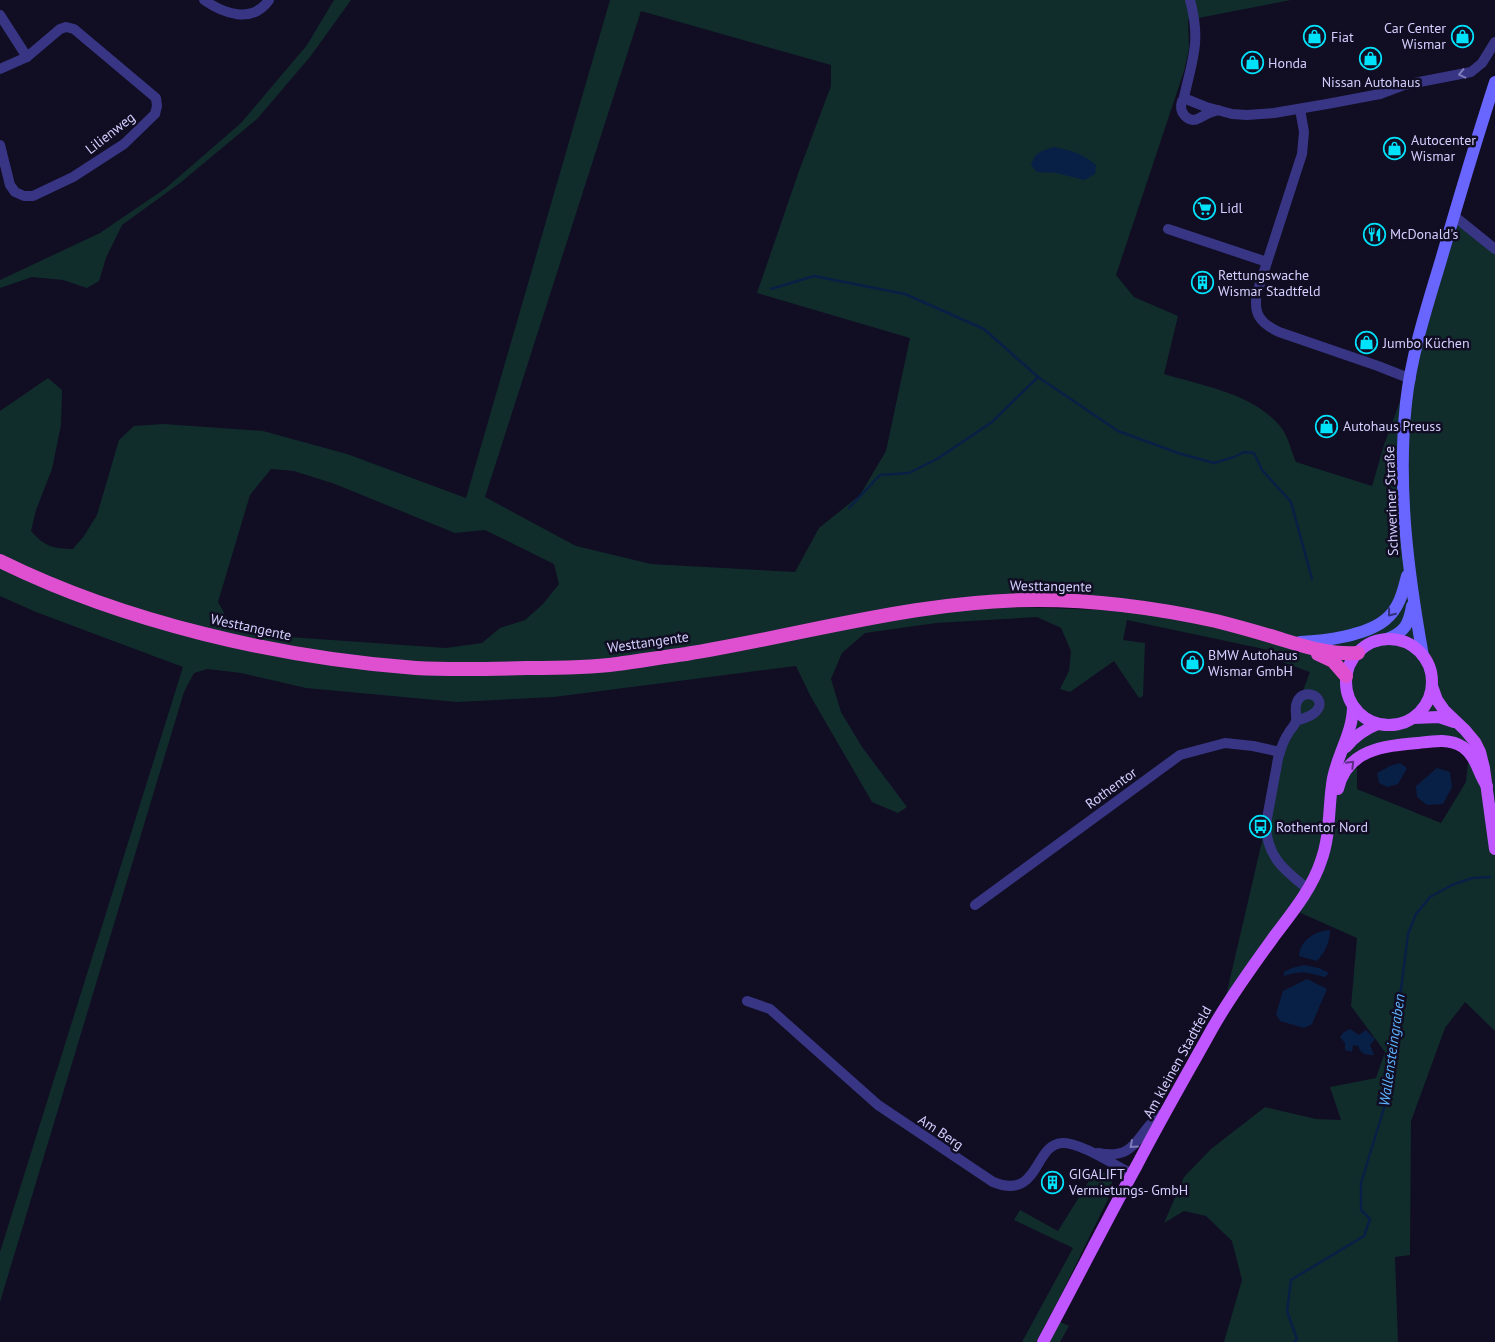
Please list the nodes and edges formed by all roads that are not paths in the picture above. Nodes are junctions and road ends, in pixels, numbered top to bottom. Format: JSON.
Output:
{"nodes":[{"id":1,"x":204,"y":0,"type":"edge"},
{"id":2,"x":269,"y":0,"type":"edge"},
{"id":3,"x":1190,"y":0,"type":"edge"},
{"id":4,"x":0,"y":15,"type":"edge"},
{"id":5,"x":1495,"y":42,"type":"edge"},
{"id":6,"x":27,"y":57,"type":"junction"},
{"id":7,"x":0,"y":69,"type":"edge"},
{"id":8,"x":1495,"y":82,"type":"edge"},
{"id":9,"x":1186,"y":99,"type":"junction"},
{"id":10,"x":1300,"y":109,"type":"junction"},
{"id":11,"x":1218,"y":110,"type":"junction"},
{"id":12,"x":0,"y":145,"type":"edge"},
{"id":13,"x":1454,"y":216,"type":"junction"},
{"id":14,"x":1168,"y":229,"type":"dead end"},
{"id":15,"x":1495,"y":250,"type":"edge"},
{"id":16,"x":1267,"y":262,"type":"junction"},
{"id":17,"x":1411,"y":379,"type":"junction"},
{"id":18,"x":0,"y":561,"type":"edge"},
{"id":19,"x":1409,"y":568,"type":"junction"},
{"id":20,"x":1413,"y":601,"type":"junction"},
{"id":21,"x":1387,"y":639,"type":"junction"},
{"id":22,"x":1292,"y":642,"type":"junction"},
{"id":23,"x":1307,"y":648,"type":"junction"},
{"id":24,"x":1358,"y":652,"type":"junction"},
{"id":25,"x":1423,"y":656,"type":"junction"},
{"id":26,"x":1346,"y":676,"type":"junction"},
{"id":27,"x":1432,"y":686,"type":"junction"},
{"id":28,"x":1353,"y":706,"type":"junction"},
{"id":29,"x":1413,"y":718,"type":"junction"},
{"id":30,"x":1296,"y":721,"type":"dead end"},
{"id":31,"x":1378,"y":724,"type":"junction"},
{"id":32,"x":1466,"y":730,"type":"junction"},
{"id":33,"x":1280,"y":752,"type":"junction"},
{"id":34,"x":1342,"y":753,"type":"junction"},
{"id":35,"x":1487,"y":786,"type":"junction"},
{"id":36,"x":1329,"y":824,"type":"junction"},
{"id":37,"x":1495,"y":849,"type":"edge"},
{"id":38,"x":1308,"y":889,"type":"junction"},
{"id":39,"x":975,"y":905,"type":"dead end"},
{"id":40,"x":747,"y":1002,"type":"dead end"},
{"id":41,"x":1166,"y":1112,"type":"junction"},
{"id":42,"x":1090,"y":1152,"type":"junction"},
{"id":43,"x":1132,"y":1174,"type":"junction"},
{"id":44,"x":1043,"y":1342,"type":"edge"}],
"edges":[{"from":1,"to":2,"type":"street"},
{"from":3,"to":9,"type":"street"},
{"from":4,"to":6,"type":"street"},
{"from":5,"to":10,"type":"street","one_way":true},
{"from":6,"to":7,"type":"street","name":"Lilienweg"},
{"from":6,"to":12,"type":"street","name":"Lilienweg"},
{"from":8,"to":13,"type":"main road","name":"Schweriner Straße"},
{"from":9,"to":11,"type":"street"},
{"from":9,"to":11,"type":"street"},
{"from":10,"to":11,"type":"street"},
{"from":10,"to":16,"type":"street"},
{"from":13,"to":15,"type":"street"},
{"from":13,"to":17,"type":"main road","name":"Schweriner Straße"},
{"from":14,"to":16,"type":"street"},
{"from":16,"to":17,"type":"street"},
{"from":17,"to":19,"type":"main road","name":"Schweriner Straße"},
{"from":18,"to":22,"type":"highway","name":"Westtangente"},
{"from":19,"to":20,"type":"main road","name":"Schweriner Straße"},
{"from":19,"to":22,"type":"main road","one_way":true},
{"from":20,"to":21,"type":"main road","name":"Schweriner Straße"},
{"from":20,"to":25,"type":"main road","name":"Schweriner Straße"},
{"from":21,"to":24,"type":"main road"},
{"from":21,"to":25,"type":"main road"},
{"from":22,"to":23,"type":"highway","name":"Westtangente"},
{"from":23,"to":24,"type":"highway","name":"Westtangente"},
{"from":23,"to":26,"type":"highway","name":"Westtangente"},
{"from":24,"to":26,"type":"main road"},
{"from":25,"to":27,"type":"main road"},
{"from":26,"to":28,"type":"main road"},
{"from":27,"to":29,"type":"main road"},
{"from":27,"to":32,"type":"main road"},
{"from":28,"to":31,"type":"main road"},
{"from":28,"to":34,"type":"main road"},
{"from":29,"to":31,"type":"main road"},
{"from":29,"to":32,"type":"main road"},
{"from":30,"to":33,"type":"street"},
{"from":31,"to":34,"type":"main road"},
{"from":32,"to":35,"type":"main road"},
{"from":33,"to":38,"type":"street"},
{"from":33,"to":39,"type":"street","name":"Rothentor"},
{"from":34,"to":36,"type":"main road"},
{"from":36,"to":35,"type":"main road","one_way":true},
{"from":35,"to":37,"type":"main road"},
{"from":36,"to":38,"type":"main road","name":"Am kleinen Stadtfeld"},
{"from":38,"to":41,"type":"main road","name":"Am kleinen Stadtfeld"},
{"from":40,"to":42,"type":"street","name":"Am Berg"},
{"from":41,"to":42,"type":"street","one_way":true},
{"from":41,"to":43,"type":"main road","name":"Am kleinen Stadtfeld"},
{"from":42,"to":43,"type":"street","name":"Am Berg"},
{"from":43,"to":44,"type":"main road","name":"Am kleinen Stadtfeld"}]}
